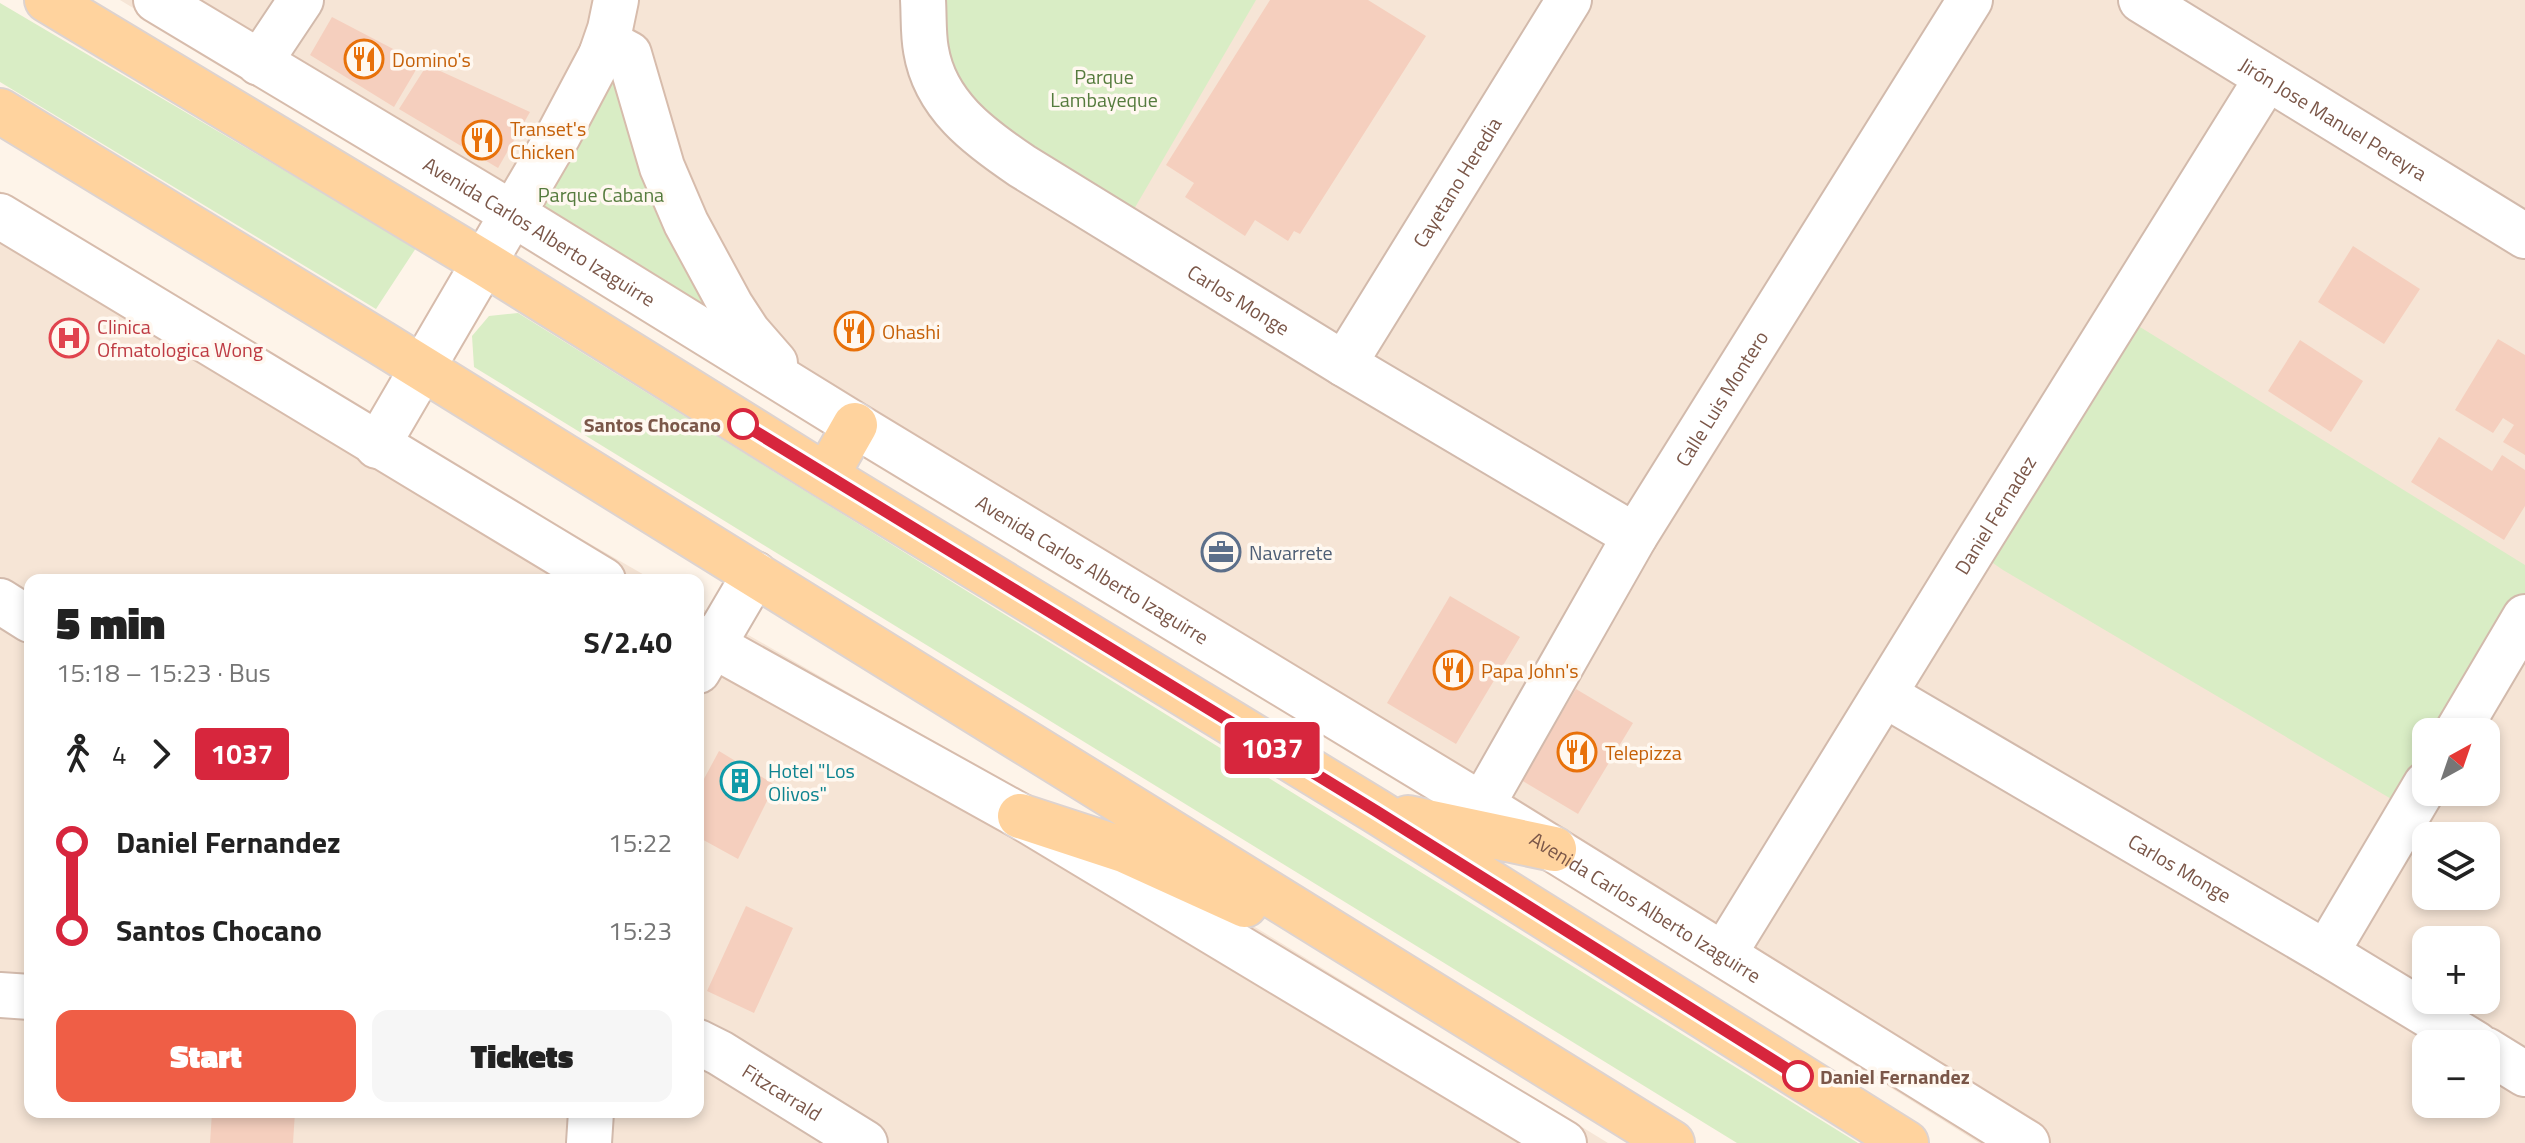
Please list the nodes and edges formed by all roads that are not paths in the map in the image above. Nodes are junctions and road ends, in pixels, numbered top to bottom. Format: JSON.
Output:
{"nodes":[{"id":1,"x":47,"y":0,"type":"edge"},
{"id":2,"x":156,"y":0,"type":"edge"},
{"id":3,"x":301,"y":0,"type":"edge"},
{"id":4,"x":616,"y":0,"type":"edge"},
{"id":5,"x":923,"y":0,"type":"edge"},
{"id":6,"x":1569,"y":0,"type":"edge"},
{"id":7,"x":1970,"y":0,"type":"edge"},
{"id":8,"x":2141,"y":0,"type":"edge"},
{"id":9,"x":601,"y":55,"type":"junction"},
{"id":10,"x":259,"y":63,"type":"junction"},
{"id":11,"x":2267,"y":78,"type":"junction"},
{"id":12,"x":0,"y":111,"type":"edge"},
{"id":13,"x":513,"y":214,"type":"junction"},
{"id":14,"x":0,"y":216,"type":"edge"},
{"id":15,"x":2525,"y":236,"type":"edge"},
{"id":16,"x":484,"y":263,"type":"junction"},
{"id":17,"x":1344,"y":364,"type":"junction"},
{"id":18,"x":424,"y":370,"type":"junction"},
{"id":19,"x":808,"y":396,"type":"junction"},
{"id":20,"x":855,"y":425,"type":"junction"},
{"id":21,"x":377,"y":446,"type":"junction"},
{"id":22,"x":826,"y":476,"type":"junction"},
{"id":23,"x":1635,"y":536,"type":"junction"},
{"id":24,"x":593,"y":574,"type":"edge"},
{"id":25,"x":755,"y":574,"type":"junction"},
{"id":26,"x":0,"y":601,"type":"edge"},
{"id":27,"x":24,"y":616,"type":"edge"},
{"id":28,"x":2525,"y":617,"type":"edge"},
{"id":29,"x":704,"y":650,"type":"edge"},
{"id":30,"x":704,"y":652,"type":"edge"},
{"id":31,"x":1885,"y":695,"type":"junction"},
{"id":32,"x":2465,"y":718,"type":"edge"},
{"id":33,"x":1482,"y":805,"type":"junction"},
{"id":34,"x":2413,"y":806,"type":"edge"},
{"id":35,"x":1376,"y":811,"type":"junction"},
{"id":36,"x":1020,"y":816,"type":"junction"},
{"id":37,"x":1554,"y":849,"type":"junction"},
{"id":38,"x":1306,"y":916,"type":"junction"},
{"id":39,"x":2326,"y":953,"type":"junction"},
{"id":40,"x":1724,"y":954,"type":"junction"},
{"id":41,"x":0,"y":995,"type":"edge"},
{"id":42,"x":24,"y":997,"type":"edge"},
{"id":43,"x":2453,"y":1030,"type":"edge"},
{"id":44,"x":704,"y":1045,"type":"edge"},
{"id":45,"x":2500,"y":1059,"type":"edge"},
{"id":46,"x":2525,"y":1074,"type":"edge"},
{"id":47,"x":591,"y":1118,"type":"edge"},
{"id":48,"x":589,"y":1143,"type":"edge"},
{"id":49,"x":865,"y":1143,"type":"edge"},
{"id":50,"x":1564,"y":1143,"type":"edge"},
{"id":51,"x":1672,"y":1143,"type":"edge"},
{"id":52,"x":1906,"y":1143,"type":"edge"},
{"id":53,"x":2027,"y":1143,"type":"edge"}],
"edges":[{"from":1,"to":16,"type":"main road"},
{"from":2,"to":10,"type":"street","name":"Avenida Carlos Alberto Izaguirre"},
{"from":3,"to":10,"type":"street"},
{"from":4,"to":9,"type":"street"},
{"from":5,"to":17,"type":"street","name":"Carlos Monge"},
{"from":6,"to":17,"type":"street","name":"Cayetano Heredia"},
{"from":7,"to":23,"type":"street","name":"Calle Luis Montero"},
{"from":8,"to":11,"type":"street","name":"Jirón Jose Manuel Pereyra"},
{"from":9,"to":13,"type":"street"},
{"from":9,"to":19,"type":"street"},
{"from":10,"to":13,"type":"street","name":"Avenida Carlos Alberto Izaguirre"},
{"from":11,"to":15,"type":"street","name":"Jirón Jose Manuel Pereyra"},
{"from":11,"to":31,"type":"street","name":"Daniel Fernadez"},
{"from":12,"to":18,"type":"main road"},
{"from":13,"to":16,"type":"street"},
{"from":13,"to":19,"type":"street","name":"Avenida Carlos Alberto Izaguirre"},
{"from":14,"to":21,"type":"street"},
{"from":16,"to":18,"type":"street"},
{"from":16,"to":22,"type":"main road"},
{"from":17,"to":23,"type":"street","name":"Carlos Monge"},
{"from":18,"to":21,"type":"street"},
{"from":18,"to":25,"type":"main road"},
{"from":19,"to":20,"type":"street","name":"Avenida Carlos Alberto Izaguirre"},
{"from":20,"to":22,"type":"main road"},
{"from":20,"to":33,"type":"street","name":"Avenida Carlos Alberto Izaguirre"},
{"from":21,"to":24,"type":"street"},
{"from":22,"to":35,"type":"main road"},
{"from":23,"to":33,"type":"street","name":"Calle Luis Montero"},
{"from":25,"to":29,"type":"street"},
{"from":25,"to":38,"type":"main road"},
{"from":26,"to":27,"type":"street"},
{"from":28,"to":32,"type":"street"},
{"from":30,"to":36,"type":"street"},
{"from":31,"to":39,"type":"street","name":"Carlos Monge"},
{"from":31,"to":40,"type":"street","name":"Daniel Fernadez"},
{"from":33,"to":37,"type":"street","name":"Avenida Carlos Alberto Izaguirre"},
{"from":34,"to":39,"type":"street"},
{"from":35,"to":37,"type":"main road"},
{"from":35,"to":52,"type":"main road"},
{"from":36,"to":38,"type":"main road"},
{"from":36,"to":50,"type":"street"},
{"from":37,"to":40,"type":"street","name":"Avenida Carlos Alberto Izaguirre"},
{"from":38,"to":51,"type":"main road"},
{"from":39,"to":43,"type":"street","name":"Carlos Monge"},
{"from":40,"to":53,"type":"street","name":"Avenida Carlos Alberto Izaguirre"},
{"from":41,"to":42,"type":"street"},
{"from":44,"to":49,"type":"street","name":"Fitzcarrald"},
{"from":45,"to":46,"type":"street"},
{"from":47,"to":48,"type":"street"}]}
